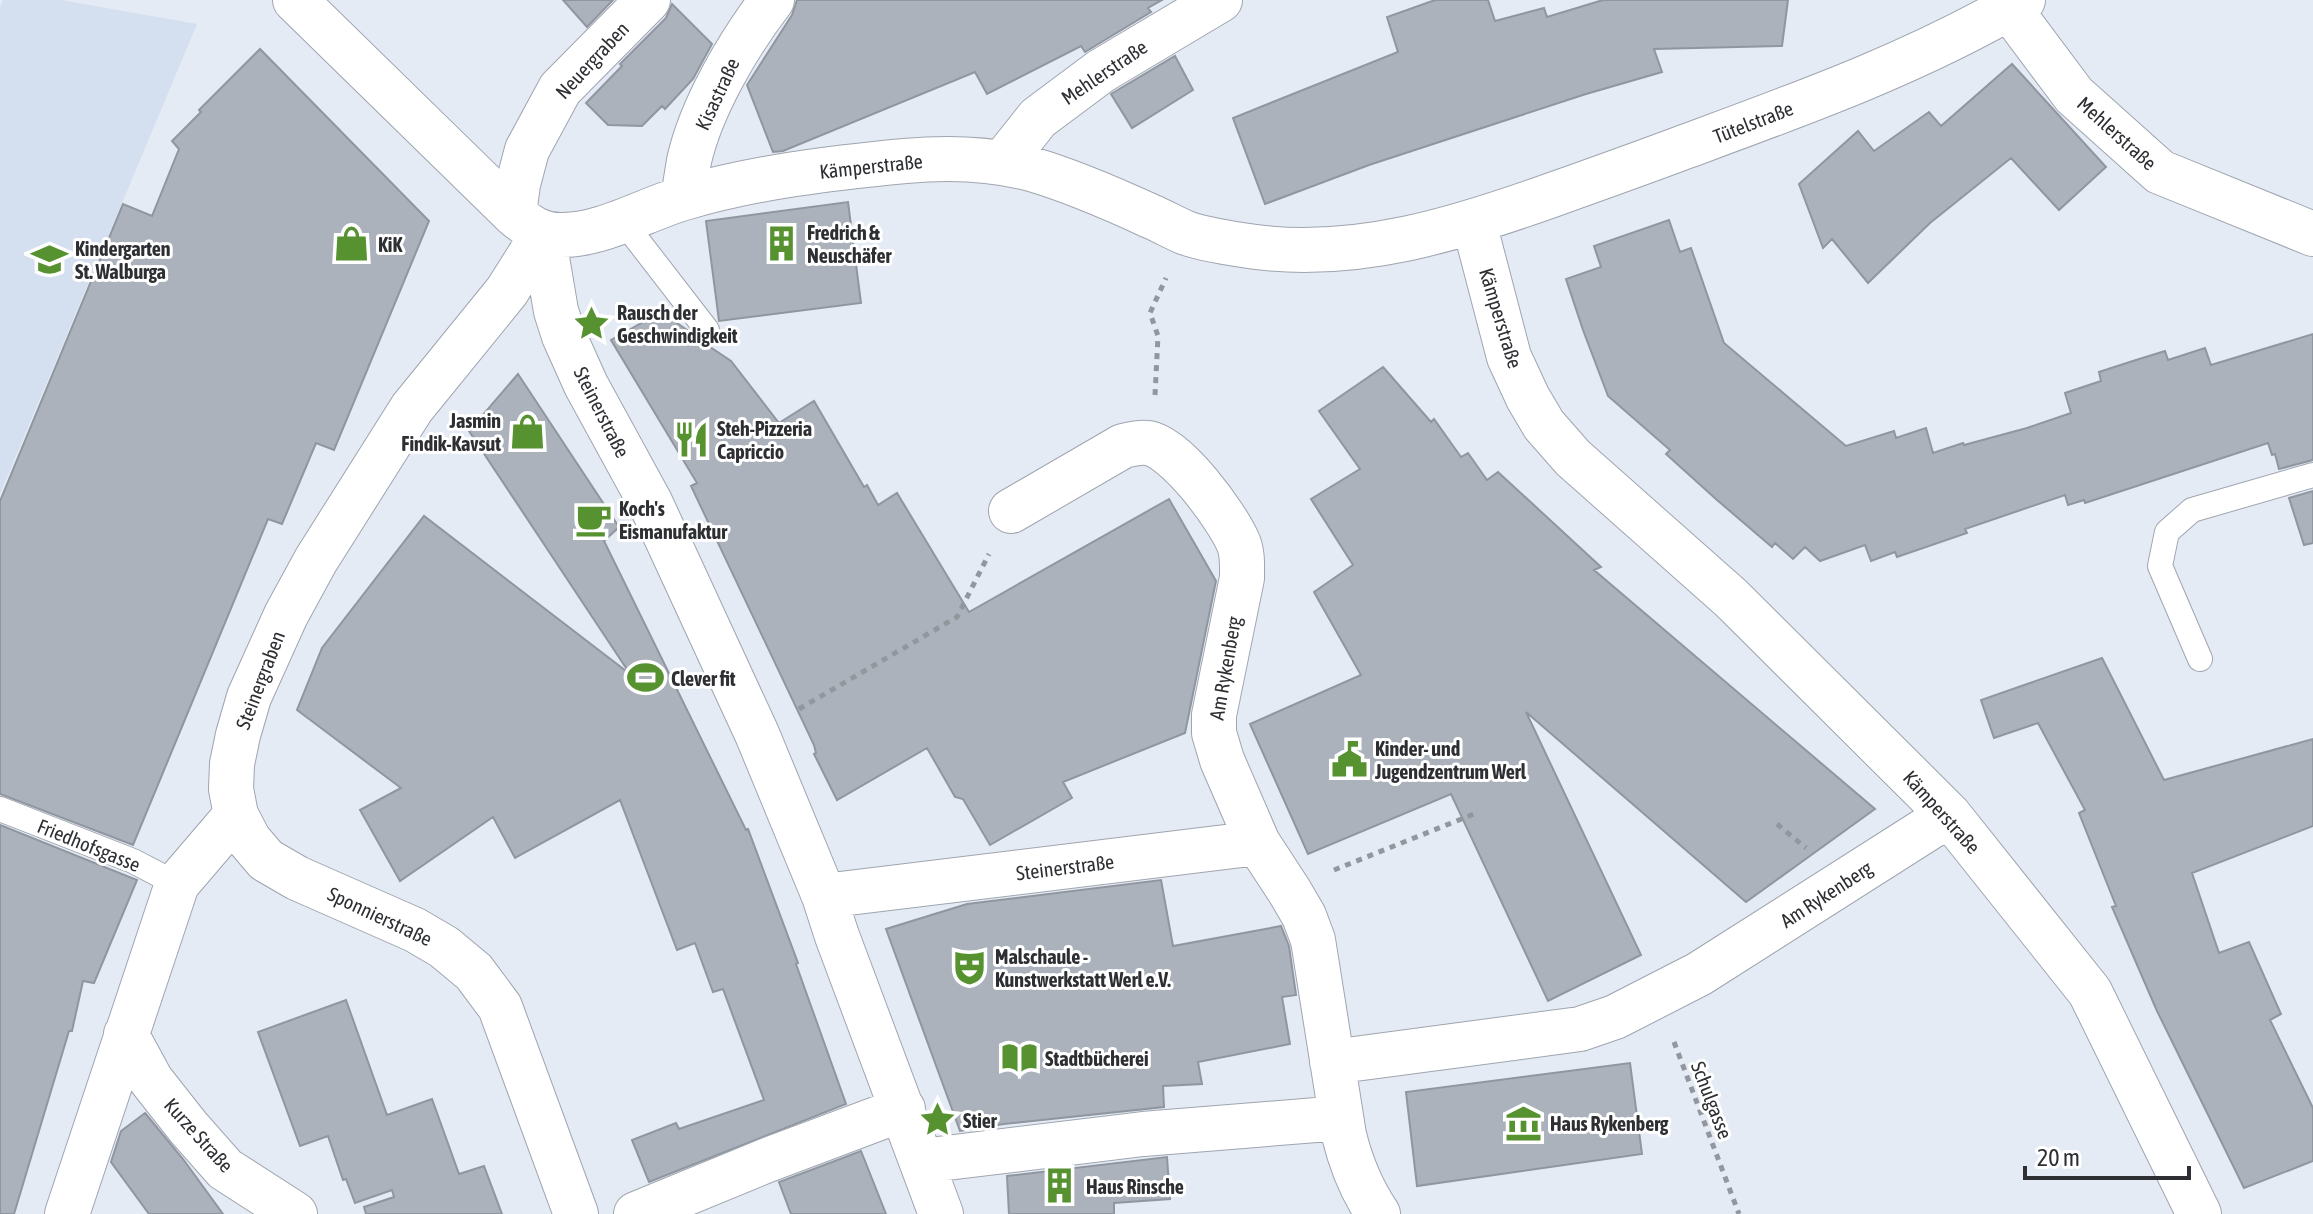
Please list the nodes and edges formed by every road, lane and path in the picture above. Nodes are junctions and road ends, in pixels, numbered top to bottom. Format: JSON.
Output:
{"nodes":[{"id":1,"x":295,"y":0,"type":"edge"},
{"id":2,"x":648,"y":0,"type":"edge"},
{"id":3,"x":772,"y":0,"type":"edge"},
{"id":4,"x":1220,"y":0,"type":"edge"},
{"id":5,"x":2013,"y":3,"type":"edge"},
{"id":6,"x":1003,"y":162,"type":"junction"},
{"id":7,"x":683,"y":198,"type":"junction"},
{"id":8,"x":622,"y":220,"type":"junction"},
{"id":9,"x":1474,"y":223,"type":"junction"},
{"id":10,"x":529,"y":224,"type":"junction"},
{"id":11,"x":2313,"y":234,"type":"edge"},
{"id":12,"x":1150,"y":313,"type":"dead end"},
{"id":13,"x":707,"y":330,"type":"dead end"},
{"id":14,"x":1157,"y":368,"type":"dead end"},
{"id":15,"x":2313,"y":475,"type":"edge"},
{"id":16,"x":1011,"y":511,"type":"joint"},
{"id":17,"x":2200,"y":659,"type":"dead end"},
{"id":18,"x":757,"y":734,"type":"junction"},
{"id":19,"x":0,"y":809,"type":"edge"},
{"id":20,"x":1474,"y":814,"type":"dead end"},
{"id":21,"x":236,"y":815,"type":"junction"},
{"id":22,"x":1949,"y":815,"type":"junction"},
{"id":23,"x":1258,"y":843,"type":"junction"},
{"id":24,"x":177,"y":884,"type":"junction"},
{"id":25,"x":1288,"y":888,"type":"junction"},
{"id":26,"x":824,"y":896,"type":"junction"},
{"id":27,"x":1656,"y":997,"type":"junction"},
{"id":28,"x":126,"y":1034,"type":"junction"},
{"id":29,"x":1332,"y":1062,"type":"junction"},
{"id":30,"x":903,"y":1109,"type":"junction"},
{"id":31,"x":1341,"y":1118,"type":"junction"},
{"id":32,"x":922,"y":1161,"type":"junction"},
{"id":33,"x":67,"y":1214,"type":"edge"},
{"id":34,"x":295,"y":1214,"type":"edge"},
{"id":35,"x":576,"y":1214,"type":"edge"},
{"id":36,"x":636,"y":1214,"type":"edge"},
{"id":37,"x":941,"y":1214,"type":"edge"},
{"id":38,"x":1378,"y":1214,"type":"edge"},
{"id":39,"x":1739,"y":1214,"type":"edge"},
{"id":40,"x":2199,"y":1214,"type":"edge"}],
"edges":[{"from":1,"to":10,"type":"street"},
{"from":2,"to":10,"type":"street","name":"Neuergraben"},
{"from":3,"to":7,"type":"street","name":"Kisastraße"},
{"from":4,"to":6,"type":"street","name":"Mehlerstraße"},
{"from":5,"to":9,"type":"street","name":"Tütelstraße"},
{"from":5,"to":11,"type":"street","name":"Mehlerstraße"},
{"from":6,"to":7,"type":"street","name":"Kämperstraße"},
{"from":6,"to":9,"type":"street","name":"Kämperstraße"},
{"from":7,"to":8,"type":"street","name":"Kämperstraße"},
{"from":8,"to":10,"type":"street","name":"Kämperstraße"},
{"from":8,"to":13,"type":"lane"},
{"from":9,"to":22,"type":"street","name":"Kämperstraße"},
{"from":10,"to":18,"type":"street","name":"Steinerstraße"},
{"from":10,"to":21,"type":"street","name":"Steinergraben"},
{"from":12,"to":14,"type":"path"},
{"from":15,"to":17,"type":"lane"},
{"from":16,"to":18,"type":"path"},
{"from":16,"to":23,"type":"street","name":"Am Rykenberg"},
{"from":18,"to":26,"type":"street","name":"Steinerstraße"},
{"from":19,"to":24,"type":"lane","name":"Friedhofsgasse"},
{"from":20,"to":25,"type":"path"},
{"from":21,"to":24,"type":"street"},
{"from":21,"to":35,"type":"street","name":"Sponnierstraße"},
{"from":22,"to":27,"type":"street","name":"Am Rykenberg"},
{"from":22,"to":40,"type":"street","name":"Kämperstraße"},
{"from":23,"to":25,"type":"street","name":"Am Rykenberg"},
{"from":23,"to":26,"type":"street","name":"Steinerstraße"},
{"from":24,"to":28,"type":"street"},
{"from":25,"to":29,"type":"street","name":"Am Rykenberg"},
{"from":26,"to":30,"type":"street","name":"Steinerstraße"},
{"from":27,"to":29,"type":"street","name":"Am Rykenberg"},
{"from":27,"to":39,"type":"path","name":"Schulgasse"},
{"from":28,"to":33,"type":"street"},
{"from":28,"to":34,"type":"street","name":"Kurze Straße"},
{"from":29,"to":31,"type":"street","name":"Am Rykenberg"},
{"from":30,"to":32,"type":"street","name":"Steinerstraße"},
{"from":30,"to":36,"type":"street"},
{"from":31,"to":32,"type":"street"},
{"from":31,"to":38,"type":"street","name":"Am Rykenberg"},
{"from":32,"to":37,"type":"street","name":"Steinerstraße"}]}
